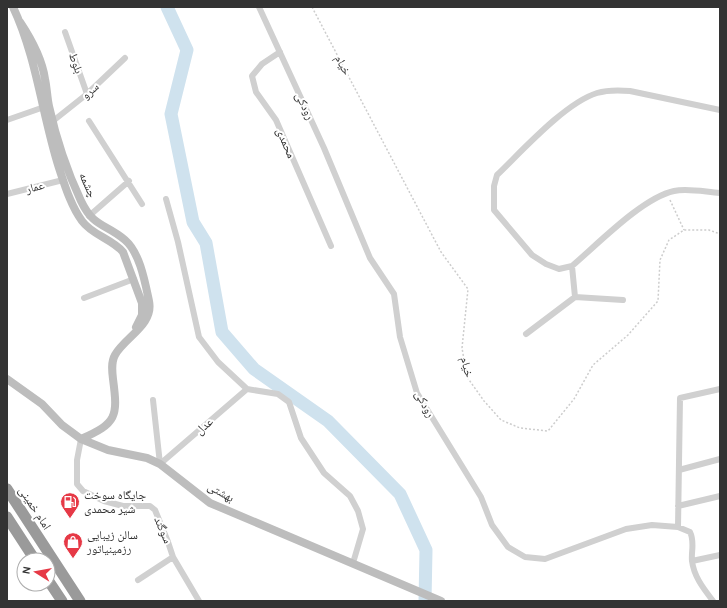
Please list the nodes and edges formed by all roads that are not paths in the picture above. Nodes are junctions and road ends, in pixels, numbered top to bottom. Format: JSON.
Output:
{"nodes":[{"id":1,"x":13,"y":7,"type":"edge"},
{"id":2,"x":259,"y":7,"type":"edge"},
{"id":3,"x":65,"y":32,"type":"dead end"},
{"id":4,"x":280,"y":52,"type":"junction"},
{"id":5,"x":124,"y":58,"type":"dead end"},
{"id":6,"x":87,"y":94,"type":"junction"},
{"id":7,"x":45,"y":106,"type":"junction"},
{"id":8,"x":720,"y":110,"type":"edge"},
{"id":9,"x":7,"y":120,"type":"edge"},
{"id":10,"x":53,"y":121,"type":"junction"},
{"id":11,"x":90,"y":121,"type":"dead end"},
{"id":12,"x":63,"y":180,"type":"junction"},
{"id":13,"x":129,"y":182,"type":"junction"},
{"id":14,"x":720,"y":193,"type":"edge"},
{"id":15,"x":7,"y":194,"type":"edge"},
{"id":16,"x":166,"y":199,"type":"dead end"},
{"id":17,"x":142,"y":204,"type":"dead end"},
{"id":18,"x":89,"y":216,"type":"junction"},
{"id":19,"x":331,"y":246,"type":"dead end"},
{"id":20,"x":572,"y":266,"type":"junction"},
{"id":21,"x":134,"y":279,"type":"junction"},
{"id":22,"x":575,"y":297,"type":"junction"},
{"id":23,"x":84,"y":298,"type":"dead end"},
{"id":24,"x":623,"y":300,"type":"dead end"},
{"id":25,"x":526,"y":334,"type":"dead end"},
{"id":26,"x":132,"y":335,"type":"junction"},
{"id":27,"x":7,"y":379,"type":"edge"},
{"id":28,"x":247,"y":389,"type":"junction"},
{"id":29,"x":720,"y":389,"type":"edge"},
{"id":30,"x":153,"y":400,"type":"dead end"},
{"id":31,"x":81,"y":439,"type":"junction"},
{"id":32,"x":720,"y":459,"type":"edge"},
{"id":33,"x":160,"y":464,"type":"junction"},
{"id":34,"x":679,"y":470,"type":"junction"},
{"id":35,"x":7,"y":490,"type":"edge"},
{"id":36,"x":720,"y":496,"type":"edge"},
{"id":37,"x":678,"y":506,"type":"junction"},
{"id":38,"x":7,"y":517,"type":"edge"},
{"id":39,"x":678,"y":527,"type":"junction"},
{"id":40,"x":30,"y":552,"type":"edge"},
{"id":41,"x":720,"y":555,"type":"edge"},
{"id":42,"x":173,"y":557,"type":"junction"},
{"id":43,"x":692,"y":561,"type":"junction"},
{"id":44,"x":353,"y":563,"type":"junction"},
{"id":45,"x":138,"y":580,"type":"dead end"},
{"id":46,"x":56,"y":592,"type":"edge"},
{"id":47,"x":62,"y":601,"type":"edge"},
{"id":48,"x":80,"y":601,"type":"edge"},
{"id":49,"x":199,"y":601,"type":"edge"},
{"id":50,"x":441,"y":601,"type":"edge"},
{"id":51,"x":713,"y":601,"type":"edge"}],
"edges":[{"from":1,"to":7,"type":"street","name":"چشمه"},
{"from":2,"to":4,"type":"street","name":"رودکی"},
{"from":3,"to":6,"type":"street","name":"بلوط"},
{"from":4,"to":19,"type":"street","name":"محمدی"},
{"from":4,"to":39,"type":"street","name":"رودکی"},
{"from":5,"to":6,"type":"street","name":"سرو"},
{"from":6,"to":10,"type":"street","name":"سرو"},
{"from":7,"to":9,"type":"street"},
{"from":7,"to":10,"type":"street","name":"چشمه"},
{"from":7,"to":12,"type":"street","name":"چشمه"},
{"from":8,"to":20,"type":"street"},
{"from":10,"to":18,"type":"street","name":"چشمه"},
{"from":11,"to":13,"type":"street"},
{"from":12,"to":15,"type":"street","name":"عمار"},
{"from":12,"to":21,"type":"street","name":"چشمه"},
{"from":13,"to":17,"type":"street"},
{"from":13,"to":18,"type":"street"},
{"from":14,"to":20,"type":"street"},
{"from":16,"to":28,"type":"street"},
{"from":18,"to":26,"type":"street","name":"چشمه"},
{"from":20,"to":22,"type":"street"},
{"from":21,"to":23,"type":"street"},
{"from":21,"to":26,"type":"street","name":"چشمه"},
{"from":22,"to":24,"type":"street"},
{"from":22,"to":25,"type":"street"},
{"from":26,"to":31,"type":"street","name":"چشمه"},
{"from":27,"to":31,"type":"street","name":"بهشتی"},
{"from":28,"to":33,"type":"street","name":"عدل"},
{"from":28,"to":44,"type":"street"},
{"from":29,"to":34,"type":"street"},
{"from":30,"to":33,"type":"street"},
{"from":31,"to":33,"type":"street","name":"بهشتی"},
{"from":31,"to":42,"type":"street","name":"سوگند"},
{"from":32,"to":34,"type":"street"},
{"from":33,"to":44,"type":"street","name":"بهشتی"},
{"from":34,"to":37,"type":"street"},
{"from":35,"to":48,"type":"highway","name":"امام خمینی"},
{"from":36,"to":37,"type":"street"},
{"from":37,"to":39,"type":"street"},
{"from":38,"to":40,"type":"highway"},
{"from":39,"to":43,"type":"street"},
{"from":41,"to":43,"type":"street"},
{"from":42,"to":45,"type":"street"},
{"from":42,"to":49,"type":"street","name":"سوگند"},
{"from":43,"to":51,"type":"street"},
{"from":44,"to":50,"type":"street","name":"بهشتی"},
{"from":46,"to":47,"type":"highway"}]}
